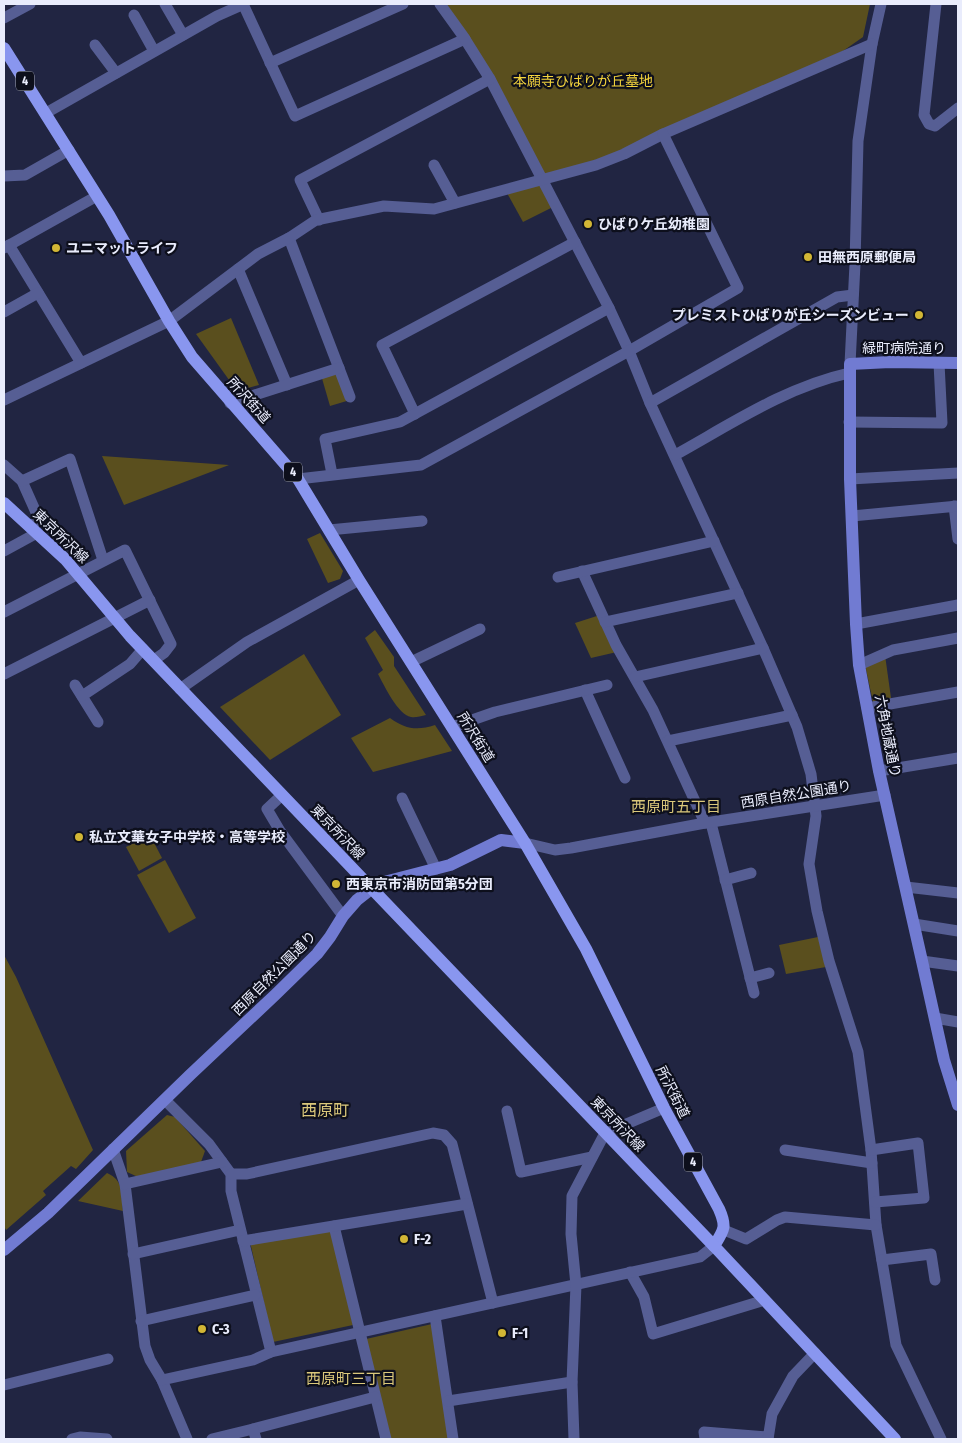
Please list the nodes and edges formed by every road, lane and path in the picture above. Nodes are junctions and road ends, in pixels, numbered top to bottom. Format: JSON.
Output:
{"nodes":[{"id":1,"x":30,"y":4,"type":"edge"},
{"id":2,"x":165,"y":4,"type":"edge"},
{"id":3,"x":244,"y":4,"type":"edge"},
{"id":4,"x":403,"y":4,"type":"edge"},
{"id":5,"x":440,"y":4,"type":"edge"},
{"id":6,"x":881,"y":4,"type":"edge"},
{"id":7,"x":936,"y":4,"type":"edge"},
{"id":8,"x":134,"y":15,"type":"dead end"},
{"id":9,"x":4,"y":18,"type":"edge"},
{"id":10,"x":183,"y":35,"type":"junction"},
{"id":11,"x":465,"y":39,"type":"junction"},
{"id":12,"x":872,"y":44,"type":"junction"},
{"id":13,"x":95,"y":45,"type":"dead end"},
{"id":14,"x":4,"y":51,"type":"edge"},
{"id":15,"x":154,"y":51,"type":"junction"},
{"id":16,"x":270,"y":63,"type":"junction"},
{"id":17,"x":116,"y":73,"type":"junction"},
{"id":18,"x":490,"y":79,"type":"junction"},
{"id":19,"x":958,"y":108,"type":"edge"},
{"id":20,"x":46,"y":113,"type":"junction"},
{"id":21,"x":663,"y":134,"type":"junction"},
{"id":22,"x":69,"y":150,"type":"junction"},
{"id":23,"x":434,"y":165,"type":"dead end"},
{"id":24,"x":4,"y":176,"type":"edge"},
{"id":25,"x":541,"y":180,"type":"junction"},
{"id":26,"x":97,"y":196,"type":"junction"},
{"id":27,"x":456,"y":203,"type":"junction"},
{"id":28,"x":318,"y":220,"type":"junction"},
{"id":29,"x":289,"y":238,"type":"junction"},
{"id":30,"x":575,"y":242,"type":"junction"},
{"id":31,"x":6,"y":247,"type":"edge"},
{"id":32,"x":238,"y":269,"type":"junction"},
{"id":33,"x":38,"y":293,"type":"junction"},
{"id":34,"x":853,"y":295,"type":"junction"},
{"id":35,"x":609,"y":308,"type":"junction"},
{"id":36,"x":4,"y":312,"type":"edge"},
{"id":37,"x":169,"y":321,"type":"junction"},
{"id":38,"x":629,"y":351,"type":"junction"},
{"id":39,"x":81,"y":363,"type":"junction"},
{"id":40,"x":939,"y":363,"type":"junction"},
{"id":41,"x":958,"y":363,"type":"edge"},
{"id":42,"x":339,"y":368,"type":"junction"},
{"id":43,"x":850,"y":368,"type":"junction"},
{"id":44,"x":287,"y":385,"type":"junction"},
{"id":45,"x":350,"y":397,"type":"dead end"},
{"id":46,"x":4,"y":400,"type":"edge"},
{"id":47,"x":230,"y":402,"type":"junction"},
{"id":48,"x":650,"y":403,"type":"junction"},
{"id":49,"x":415,"y":414,"type":"junction"},
{"id":50,"x":849,"y":422,"type":"junction"},
{"id":51,"x":675,"y":455,"type":"junction"},
{"id":52,"x":4,"y":465,"type":"edge"},
{"id":53,"x":958,"y":473,"type":"edge"},
{"id":54,"x":332,"y":474,"type":"junction"},
{"id":55,"x":298,"y":478,"type":"junction"},
{"id":56,"x":850,"y":479,"type":"junction"},
{"id":57,"x":22,"y":481,"type":"junction"},
{"id":58,"x":4,"y":503,"type":"edge"},
{"id":59,"x":956,"y":506,"type":"edge"},
{"id":60,"x":852,"y":516,"type":"junction"},
{"id":61,"x":422,"y":521,"type":"dead end"},
{"id":62,"x":34,"y":530,"type":"junction"},
{"id":63,"x":329,"y":530,"type":"junction"},
{"id":64,"x":958,"y":539,"type":"edge"},
{"id":65,"x":714,"y":541,"type":"junction"},
{"id":66,"x":4,"y":551,"type":"edge"},
{"id":67,"x":103,"y":560,"type":"junction"},
{"id":68,"x":582,"y":571,"type":"junction"},
{"id":69,"x":78,"y":573,"type":"junction"},
{"id":70,"x":558,"y":577,"type":"dead end"},
{"id":71,"x":359,"y":580,"type":"junction"},
{"id":72,"x":738,"y":593,"type":"junction"},
{"id":73,"x":150,"y":600,"type":"junction"},
{"id":74,"x":958,"y":605,"type":"edge"},
{"id":75,"x":4,"y":612,"type":"edge"},
{"id":76,"x":114,"y":618,"type":"junction"},
{"id":77,"x":606,"y":622,"type":"junction"},
{"id":78,"x":856,"y":624,"type":"junction"},
{"id":79,"x":480,"y":629,"type":"dead end"},
{"id":80,"x":958,"y":638,"type":"edge"},
{"id":81,"x":763,"y":648,"type":"junction"},
{"id":82,"x":143,"y":649,"type":"junction"},
{"id":83,"x":154,"y":660,"type":"junction"},
{"id":84,"x":411,"y":662,"type":"junction"},
{"id":85,"x":859,"y":665,"type":"junction"},
{"id":86,"x":4,"y":674,"type":"edge"},
{"id":87,"x":635,"y":678,"type":"junction"},
{"id":88,"x":75,"y":685,"type":"dead end"},
{"id":89,"x":606,"y":685,"type":"dead end"},
{"id":90,"x":180,"y":689,"type":"junction"},
{"id":91,"x":585,"y":690,"type":"junction"},
{"id":92,"x":958,"y":692,"type":"edge"},
{"id":93,"x":82,"y":696,"type":"junction"},
{"id":94,"x":867,"y":708,"type":"junction"},
{"id":95,"x":792,"y":714,"type":"junction"},
{"id":96,"x":98,"y":722,"type":"dead end"},
{"id":97,"x":452,"y":727,"type":"junction"},
{"id":98,"x":607,"y":737,"type":"junction"},
{"id":99,"x":668,"y":741,"type":"junction"},
{"id":100,"x":596,"y":742,"type":"dead end"},
{"id":101,"x":958,"y":758,"type":"edge"},
{"id":102,"x":880,"y":771,"type":"junction"},
{"id":103,"x":625,"y":778,"type":"dead end"},
{"id":104,"x":282,"y":795,"type":"junction"},
{"id":105,"x":885,"y":795,"type":"junction"},
{"id":106,"x":402,"y":798,"type":"dead end"},
{"id":107,"x":814,"y":806,"type":"junction"},
{"id":108,"x":708,"y":823,"type":"junction"},
{"id":109,"x":525,"y":843,"type":"junction"},
{"id":110,"x":436,"y":870,"type":"junction"},
{"id":111,"x":751,"y":874,"type":"dead end"},
{"id":112,"x":725,"y":880,"type":"junction"},
{"id":113,"x":906,"y":887,"type":"junction"},
{"id":114,"x":371,"y":889,"type":"junction"},
{"id":115,"x":958,"y":893,"type":"edge"},
{"id":116,"x":343,"y":916,"type":"junction"},
{"id":117,"x":914,"y":924,"type":"junction"},
{"id":118,"x":958,"y":931,"type":"edge"},
{"id":119,"x":922,"y":961,"type":"junction"},
{"id":120,"x":958,"y":966,"type":"edge"},
{"id":121,"x":768,"y":973,"type":"dead end"},
{"id":122,"x":750,"y":978,"type":"junction"},
{"id":123,"x":754,"y":993,"type":"dead end"},
{"id":124,"x":935,"y":1018,"type":"junction"},
{"id":125,"x":958,"y":1022,"type":"edge"},
{"id":126,"x":164,"y":1100,"type":"junction"},
{"id":127,"x":958,"y":1105,"type":"edge"},
{"id":128,"x":664,"y":1108,"type":"junction"},
{"id":129,"x":507,"y":1111,"type":"dead end"},
{"id":130,"x":605,"y":1133,"type":"junction"},
{"id":131,"x":114,"y":1149,"type":"junction"},
{"id":132,"x":785,"y":1150,"type":"dead end"},
{"id":133,"x":871,"y":1150,"type":"junction"},
{"id":134,"x":592,"y":1157,"type":"junction"},
{"id":135,"x":222,"y":1162,"type":"junction"},
{"id":136,"x":872,"y":1162,"type":"junction"},
{"id":137,"x":231,"y":1174,"type":"junction"},
{"id":138,"x":125,"y":1184,"type":"junction"},
{"id":139,"x":875,"y":1202,"type":"junction"},
{"id":140,"x":467,"y":1204,"type":"junction"},
{"id":141,"x":876,"y":1225,"type":"junction"},
{"id":142,"x":334,"y":1226,"type":"junction"},
{"id":143,"x":724,"y":1230,"type":"junction"},
{"id":144,"x":242,"y":1236,"type":"junction"},
{"id":145,"x":714,"y":1246,"type":"junction"},
{"id":146,"x":4,"y":1250,"type":"edge"},
{"id":147,"x":134,"y":1254,"type":"junction"},
{"id":148,"x":882,"y":1260,"type":"junction"},
{"id":149,"x":630,"y":1272,"type":"junction"},
{"id":150,"x":935,"y":1280,"type":"dead end"},
{"id":151,"x":576,"y":1285,"type":"junction"},
{"id":152,"x":255,"y":1295,"type":"junction"},
{"id":153,"x":765,"y":1300,"type":"junction"},
{"id":154,"x":493,"y":1303,"type":"junction"},
{"id":155,"x":435,"y":1316,"type":"junction"},
{"id":156,"x":141,"y":1321,"type":"junction"},
{"id":157,"x":359,"y":1333,"type":"junction"},
{"id":158,"x":271,"y":1352,"type":"junction"},
{"id":159,"x":815,"y":1353,"type":"junction"},
{"id":160,"x":108,"y":1359,"type":"dead end"},
{"id":161,"x":162,"y":1380,"type":"junction"},
{"id":162,"x":572,"y":1382,"type":"junction"},
{"id":163,"x":4,"y":1385,"type":"edge"},
{"id":164,"x":374,"y":1397,"type":"junction"},
{"id":165,"x":448,"y":1401,"type":"junction"},
{"id":166,"x":255,"y":1434,"type":"edge"},
{"id":167,"x":768,"y":1438,"type":"edge"},
{"id":168,"x":72,"y":1439,"type":"edge"},
{"id":169,"x":107,"y":1439,"type":"edge"},
{"id":170,"x":187,"y":1439,"type":"edge"},
{"id":171,"x":212,"y":1439,"type":"edge"},
{"id":172,"x":386,"y":1439,"type":"edge"},
{"id":173,"x":453,"y":1439,"type":"edge"},
{"id":174,"x":574,"y":1439,"type":"edge"},
{"id":175,"x":705,"y":1439,"type":"edge"},
{"id":176,"x":895,"y":1439,"type":"edge"},
{"id":177,"x":941,"y":1439,"type":"edge"}],
"edges":[{"from":1,"to":9,"type":"street"},
{"from":2,"to":10,"type":"street"},
{"from":3,"to":10,"type":"street"},
{"from":3,"to":16,"type":"street"},
{"from":4,"to":16,"type":"street"},
{"from":5,"to":11,"type":"street"},
{"from":6,"to":12,"type":"street"},
{"from":7,"to":19,"type":"street"},
{"from":8,"to":15,"type":"street"},
{"from":10,"to":15,"type":"street"},
{"from":11,"to":16,"type":"street"},
{"from":11,"to":18,"type":"street"},
{"from":12,"to":21,"type":"street"},
{"from":12,"to":34,"type":"street"},
{"from":13,"to":17,"type":"street"},
{"from":14,"to":20,"type":"main road","name":"所沢街道","number":"4"},
{"from":15,"to":17,"type":"street"},
{"from":17,"to":20,"type":"street"},
{"from":18,"to":25,"type":"street"},
{"from":18,"to":28,"type":"street"},
{"from":20,"to":22,"type":"main road","name":"所沢街道","number":"4"},
{"from":21,"to":25,"type":"street"},
{"from":21,"to":38,"type":"street"},
{"from":22,"to":24,"type":"street"},
{"from":22,"to":26,"type":"main road","name":"所沢街道","number":"4"},
{"from":23,"to":27,"type":"street"},
{"from":25,"to":27,"type":"street"},
{"from":25,"to":30,"type":"street"},
{"from":26,"to":31,"type":"street"},
{"from":26,"to":37,"type":"main road","name":"所沢街道","number":"4"},
{"from":27,"to":28,"type":"street"},
{"from":28,"to":29,"type":"street"},
{"from":29,"to":32,"type":"street"},
{"from":29,"to":42,"type":"street"},
{"from":30,"to":35,"type":"street"},
{"from":30,"to":49,"type":"street"},
{"from":31,"to":33,"type":"street"},
{"from":32,"to":37,"type":"street"},
{"from":32,"to":44,"type":"street"},
{"from":33,"to":36,"type":"street"},
{"from":33,"to":39,"type":"street"},
{"from":34,"to":43,"type":"street"},
{"from":34,"to":48,"type":"street"},
{"from":35,"to":38,"type":"street"},
{"from":35,"to":49,"type":"street"},
{"from":37,"to":39,"type":"street"},
{"from":37,"to":47,"type":"main road","name":"所沢街道","number":"4"},
{"from":38,"to":48,"type":"street"},
{"from":38,"to":54,"type":"street"},
{"from":39,"to":46,"type":"street"},
{"from":40,"to":41,"type":"street","name":"緑町病院通り"},
{"from":40,"to":43,"type":"street","name":"緑町病院通り"},
{"from":40,"to":50,"type":"street"},
{"from":42,"to":44,"type":"street"},
{"from":42,"to":45,"type":"street"},
{"from":43,"to":50,"type":"street","name":"六角地蔵通り"},
{"from":43,"to":51,"type":"street"},
{"from":44,"to":47,"type":"street"},
{"from":47,"to":55,"type":"main road","name":"所沢街道","number":"4"},
{"from":48,"to":51,"type":"street"},
{"from":49,"to":54,"type":"street"},
{"from":50,"to":56,"type":"street","name":"六角地蔵通り"},
{"from":51,"to":65,"type":"street"},
{"from":52,"to":57,"type":"street"},
{"from":53,"to":56,"type":"street"},
{"from":54,"to":55,"type":"street"},
{"from":55,"to":63,"type":"main road","name":"所沢街道","number":"4"},
{"from":56,"to":60,"type":"street","name":"六角地蔵通り"},
{"from":57,"to":62,"type":"street"},
{"from":57,"to":67,"type":"street"},
{"from":58,"to":62,"type":"main road","name":"東京所沢線"},
{"from":59,"to":60,"type":"street"},
{"from":59,"to":64,"type":"street"},
{"from":60,"to":78,"type":"street","name":"六角地蔵通り"},
{"from":61,"to":63,"type":"street"},
{"from":62,"to":66,"type":"street"},
{"from":62,"to":69,"type":"main road","name":"東京所沢線"},
{"from":63,"to":71,"type":"main road","name":"所沢街道","number":"4"},
{"from":65,"to":68,"type":"street"},
{"from":65,"to":72,"type":"street"},
{"from":67,"to":69,"type":"street"},
{"from":67,"to":73,"type":"street"},
{"from":68,"to":70,"type":"street"},
{"from":68,"to":77,"type":"street"},
{"from":69,"to":75,"type":"street"},
{"from":69,"to":76,"type":"main road","name":"東京所沢線"},
{"from":71,"to":84,"type":"main road","name":"所沢街道","number":"4"},
{"from":71,"to":90,"type":"street"},
{"from":72,"to":77,"type":"street"},
{"from":72,"to":81,"type":"street"},
{"from":73,"to":76,"type":"street"},
{"from":73,"to":83,"type":"street"},
{"from":74,"to":78,"type":"street"},
{"from":76,"to":82,"type":"main road","name":"東京所沢線"},
{"from":76,"to":86,"type":"street"},
{"from":77,"to":87,"type":"street"},
{"from":78,"to":85,"type":"street","name":"六角地蔵通り"},
{"from":79,"to":84,"type":"street"},
{"from":80,"to":85,"type":"street"},
{"from":81,"to":87,"type":"street"},
{"from":81,"to":95,"type":"street"},
{"from":82,"to":83,"type":"main road","name":"東京所沢線"},
{"from":82,"to":93,"type":"street"},
{"from":83,"to":90,"type":"main road","name":"東京所沢線"},
{"from":84,"to":97,"type":"main road","name":"所沢街道","number":"4"},
{"from":85,"to":94,"type":"street","name":"六角地蔵通り"},
{"from":87,"to":99,"type":"street"},
{"from":88,"to":93,"type":"street"},
{"from":89,"to":91,"type":"street"},
{"from":90,"to":104,"type":"main road","name":"東京所沢線"},
{"from":91,"to":97,"type":"street"},
{"from":91,"to":98,"type":"street"},
{"from":92,"to":94,"type":"street"},
{"from":93,"to":96,"type":"street"},
{"from":94,"to":102,"type":"street","name":"六角地蔵通り"},
{"from":95,"to":99,"type":"street"},
{"from":95,"to":107,"type":"street"},
{"from":97,"to":109,"type":"main road","name":"所沢街道","number":"4"},
{"from":98,"to":100,"type":"street"},
{"from":98,"to":103,"type":"street"},
{"from":99,"to":108,"type":"street"},
{"from":101,"to":102,"type":"street"},
{"from":102,"to":105,"type":"street","name":"六角地蔵通り"},
{"from":104,"to":114,"type":"main road","name":"東京所沢線"},
{"from":104,"to":116,"type":"street"},
{"from":105,"to":107,"type":"street","name":"西原自然公園通り"},
{"from":105,"to":113,"type":"street","name":"六角地蔵通り"},
{"from":106,"to":110,"type":"street"},
{"from":107,"to":108,"type":"street","name":"西原自然公園通り"},
{"from":107,"to":133,"type":"street"},
{"from":108,"to":109,"type":"street","name":"西原自然公園通り"},
{"from":108,"to":112,"type":"street"},
{"from":109,"to":110,"type":"street","name":"西原自然公園通り"},
{"from":109,"to":128,"type":"main road","name":"所沢街道","number":"4"},
{"from":110,"to":114,"type":"street","name":"西原自然公園通り"},
{"from":111,"to":112,"type":"street"},
{"from":112,"to":122,"type":"street"},
{"from":113,"to":115,"type":"street"},
{"from":113,"to":117,"type":"street","name":"六角地蔵通り"},
{"from":114,"to":116,"type":"street","name":"西原自然公園通り"},
{"from":114,"to":130,"type":"main road","name":"東京所沢線"},
{"from":116,"to":126,"type":"street","name":"西原自然公園通り"},
{"from":117,"to":118,"type":"street"},
{"from":117,"to":119,"type":"street","name":"六角地蔵通り"},
{"from":119,"to":120,"type":"street"},
{"from":119,"to":124,"type":"street","name":"六角地蔵通り"},
{"from":121,"to":122,"type":"street"},
{"from":122,"to":123,"type":"street"},
{"from":124,"to":125,"type":"street"},
{"from":124,"to":127,"type":"street","name":"六角地蔵通り"},
{"from":126,"to":131,"type":"street","name":"西原自然公園通り"},
{"from":126,"to":135,"type":"street"},
{"from":128,"to":130,"type":"street"},
{"from":128,"to":143,"type":"main road","name":"所沢街道","number":"4"},
{"from":129,"to":134,"type":"street"},
{"from":130,"to":134,"type":"street"},
{"from":130,"to":145,"type":"main road","name":"東京所沢線"},
{"from":131,"to":138,"type":"street"},
{"from":131,"to":146,"type":"street","name":"西原自然公園通り"},
{"from":132,"to":136,"type":"street"},
{"from":133,"to":136,"type":"street"},
{"from":133,"to":139,"type":"street"},
{"from":134,"to":151,"type":"street"},
{"from":135,"to":137,"type":"street"},
{"from":135,"to":138,"type":"street"},
{"from":136,"to":139,"type":"street"},
{"from":137,"to":140,"type":"street"},
{"from":137,"to":144,"type":"street"},
{"from":138,"to":147,"type":"street"},
{"from":139,"to":141,"type":"street"},
{"from":140,"to":142,"type":"street"},
{"from":140,"to":154,"type":"street"},
{"from":141,"to":143,"type":"street"},
{"from":141,"to":148,"type":"street"},
{"from":142,"to":144,"type":"street"},
{"from":142,"to":157,"type":"street"},
{"from":143,"to":145,"type":"main road"},
{"from":144,"to":147,"type":"street"},
{"from":144,"to":152,"type":"street"},
{"from":145,"to":149,"type":"street"},
{"from":145,"to":153,"type":"main road"},
{"from":147,"to":156,"type":"street"},
{"from":148,"to":150,"type":"street"},
{"from":148,"to":177,"type":"street"},
{"from":149,"to":151,"type":"street"},
{"from":149,"to":153,"type":"street"},
{"from":151,"to":154,"type":"street"},
{"from":151,"to":162,"type":"street"},
{"from":152,"to":156,"type":"street"},
{"from":152,"to":158,"type":"street"},
{"from":153,"to":159,"type":"main road"},
{"from":154,"to":155,"type":"street"},
{"from":155,"to":157,"type":"street"},
{"from":155,"to":165,"type":"street"},
{"from":156,"to":161,"type":"street"},
{"from":157,"to":158,"type":"street"},
{"from":157,"to":164,"type":"street"},
{"from":158,"to":161,"type":"street"},
{"from":159,"to":167,"type":"street"},
{"from":159,"to":176,"type":"main road"},
{"from":160,"to":163,"type":"street"},
{"from":161,"to":170,"type":"street"},
{"from":162,"to":165,"type":"street"},
{"from":162,"to":174,"type":"street"},
{"from":164,"to":166,"type":"street"},
{"from":164,"to":172,"type":"street"},
{"from":165,"to":173,"type":"street"},
{"from":166,"to":171,"type":"street"},
{"from":167,"to":175,"type":"street"},
{"from":168,"to":169,"type":"street"}]}
